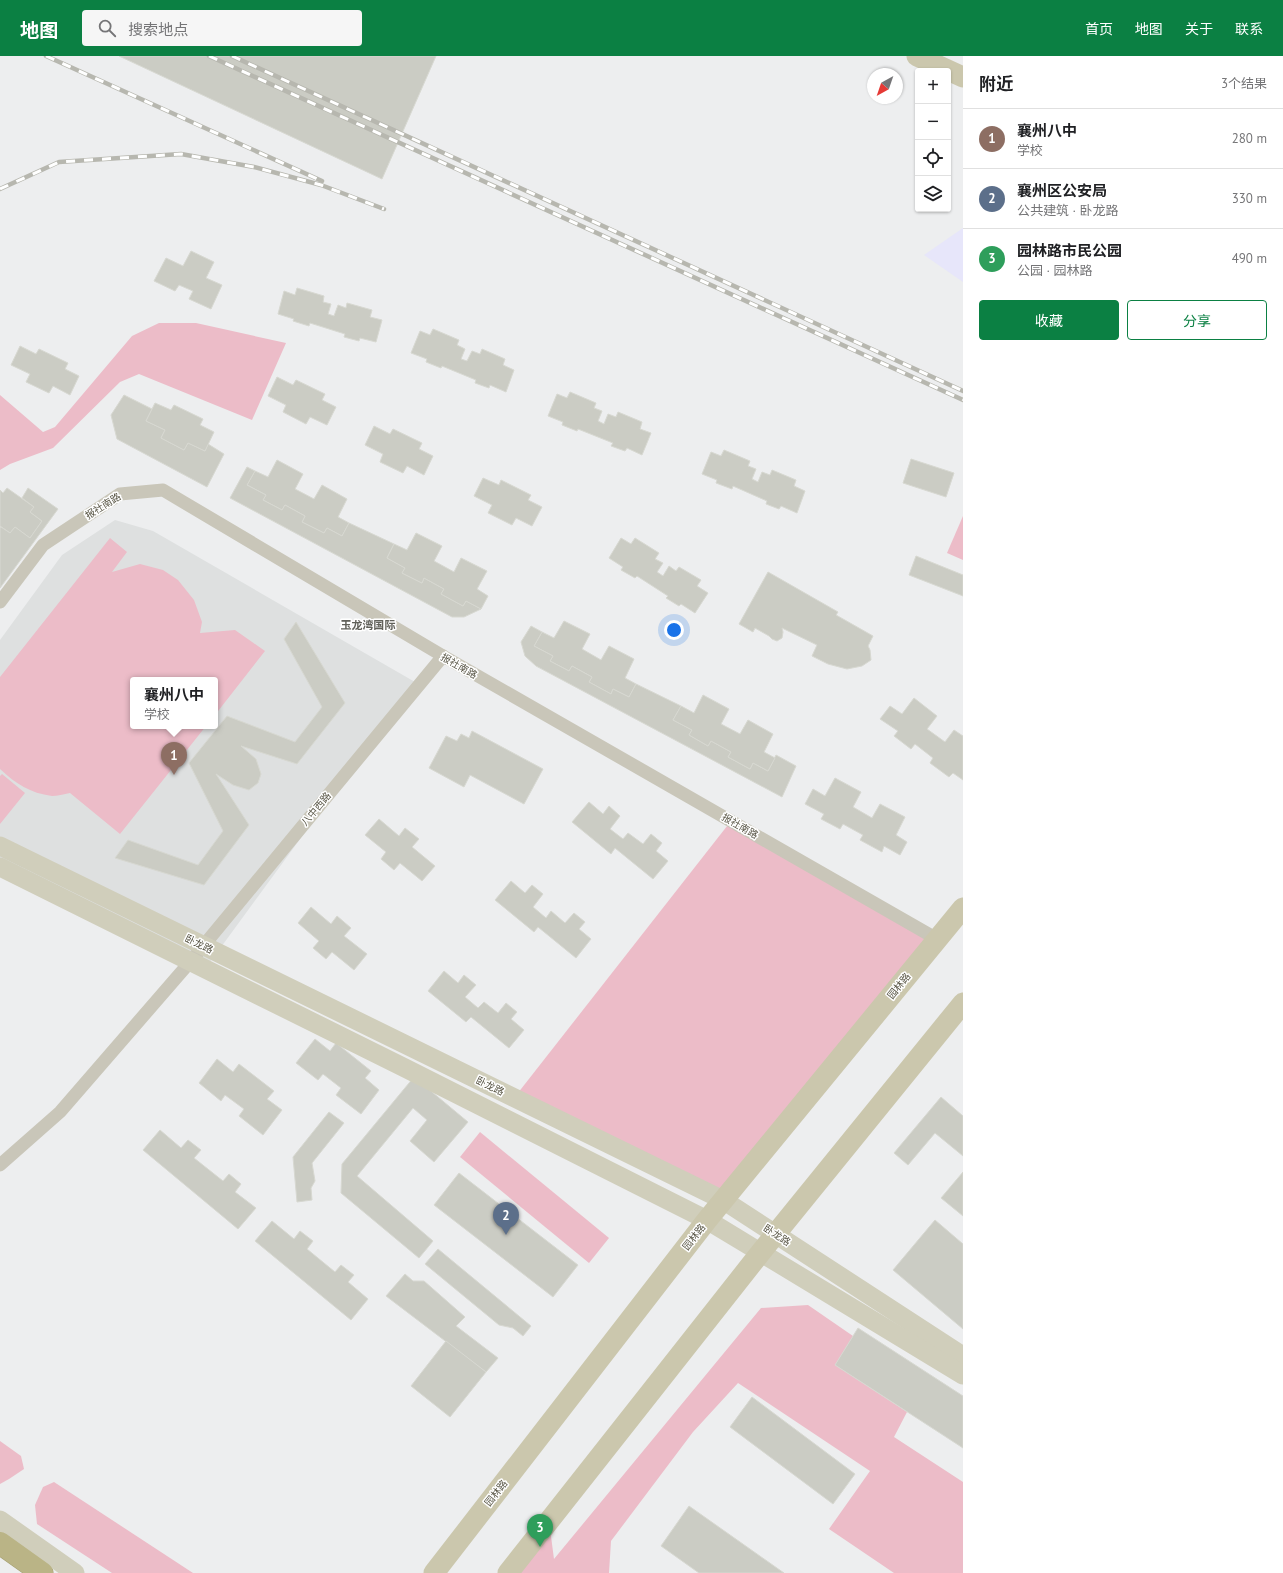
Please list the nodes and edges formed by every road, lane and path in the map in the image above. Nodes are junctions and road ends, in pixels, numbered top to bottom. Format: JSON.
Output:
{"nodes":[{"id":1,"x":917,"y":56,"type":"edge"},
{"id":2,"x":963,"y":77,"type":"edge"},
{"id":3,"x":0,"y":602,"type":"edge"},
{"id":4,"x":442,"y":656,"type":"junction"},
{"id":5,"x":0,"y":846,"type":"edge"},
{"id":6,"x":0,"y":867,"type":"edge"},
{"id":7,"x":963,"y":908,"type":"edge"},
{"id":8,"x":938,"y":939,"type":"junction"},
{"id":9,"x":202,"y":946,"type":"junction"},
{"id":10,"x":190,"y":962,"type":"junction"},
{"id":11,"x":963,"y":1003,"type":"edge"},
{"id":12,"x":0,"y":1165,"type":"edge"},
{"id":13,"x":723,"y":1200,"type":"junction"},
{"id":14,"x":707,"y":1220,"type":"junction"},
{"id":15,"x":775,"y":1234,"type":"junction"},
{"id":16,"x":761,"y":1252,"type":"junction"},
{"id":17,"x":963,"y":1356,"type":"edge"},
{"id":18,"x":963,"y":1375,"type":"edge"},
{"id":19,"x":0,"y":1520,"type":"edge"},
{"id":20,"x":0,"y":1543,"type":"edge"},
{"id":21,"x":42,"y":1573,"type":"edge"},
{"id":22,"x":75,"y":1573,"type":"edge"},
{"id":23,"x":434,"y":1573,"type":"edge"},
{"id":24,"x":508,"y":1573,"type":"edge"}],
"edges":[{"from":1,"to":2,"type":"main road"},
{"from":3,"to":4,"type":"street","name":"报社南路"},
{"from":4,"to":8,"type":"street","name":"报社南路"},
{"from":4,"to":9,"type":"street","name":"八中西路"},
{"from":5,"to":9,"type":"main road","name":"卧龙路"},
{"from":6,"to":10,"type":"main road","name":"卧龙路"},
{"from":7,"to":8,"type":"main road","name":"园林路"},
{"from":8,"to":13,"type":"main road","name":"园林路"},
{"from":9,"to":10,"type":"street","name":"八中西路"},
{"from":9,"to":13,"type":"main road","name":"卧龙路"},
{"from":10,"to":12,"type":"street","name":"八中西路"},
{"from":10,"to":14,"type":"main road","name":"卧龙路"},
{"from":11,"to":15,"type":"main road"},
{"from":13,"to":14,"type":"main road","name":"园林路"},
{"from":13,"to":15,"type":"main road","name":"卧龙路"},
{"from":14,"to":16,"type":"main road","name":"卧龙路"},
{"from":14,"to":23,"type":"main road","name":"园林路"},
{"from":15,"to":16,"type":"main road"},
{"from":15,"to":17,"type":"main road","name":"卧龙路"},
{"from":16,"to":18,"type":"main road","name":"卧龙路"},
{"from":16,"to":24,"type":"main road"},
{"from":19,"to":22,"type":"main road"},
{"from":20,"to":21,"type":"highway"}]}
